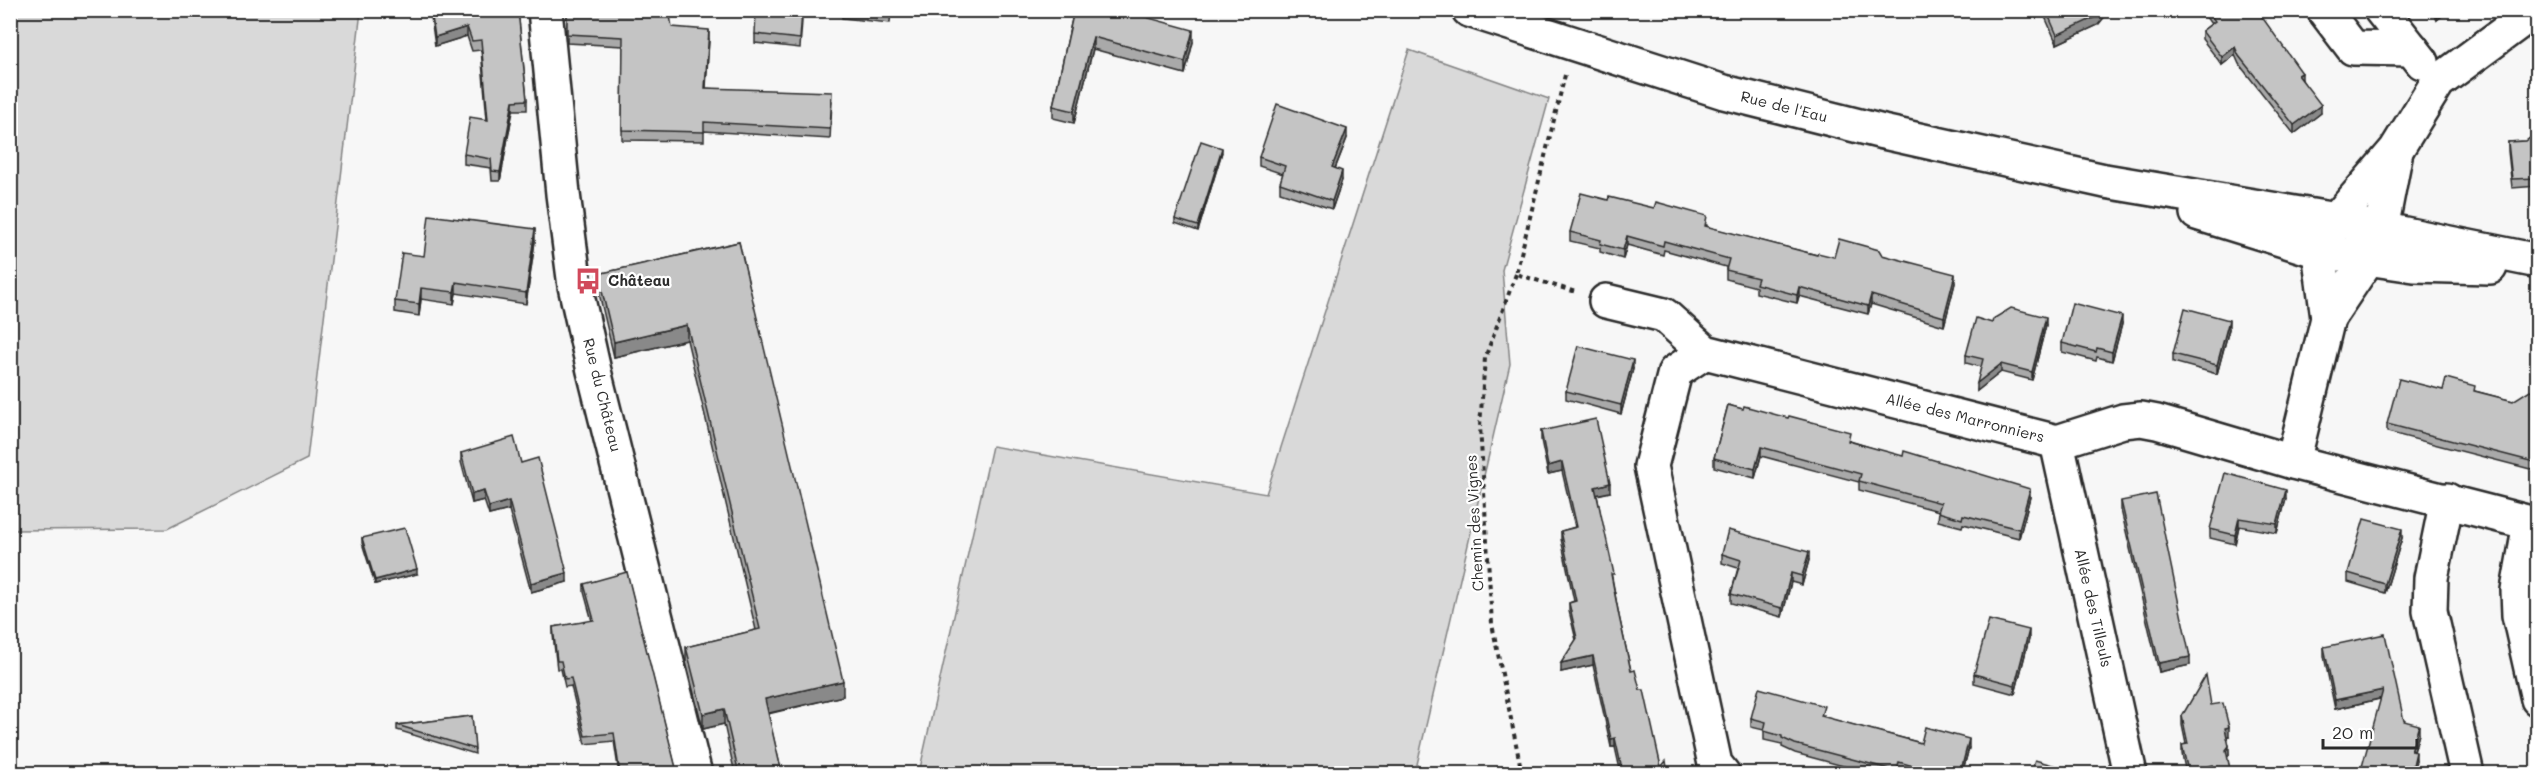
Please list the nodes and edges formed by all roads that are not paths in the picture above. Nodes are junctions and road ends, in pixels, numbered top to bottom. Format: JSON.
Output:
{"nodes":[{"id":1,"x":545,"y":10,"type":"edge"},
{"id":2,"x":1469,"y":10,"type":"edge"},
{"id":3,"x":2324,"y":10,"type":"edge"},
{"id":4,"x":2381,"y":10,"type":"edge"},
{"id":5,"x":2530,"y":10,"type":"edge"},
{"id":6,"x":2412,"y":49,"type":"junction"},
{"id":7,"x":2438,"y":82,"type":"junction"},
{"id":8,"x":2396,"y":150,"type":"junction"},
{"id":9,"x":2105,"y":181,"type":"junction"},
{"id":10,"x":2336,"y":220,"type":"junction"},
{"id":11,"x":2381,"y":229,"type":"junction"},
{"id":12,"x":2319,"y":251,"type":"junction"},
{"id":13,"x":2367,"y":260,"type":"junction"},
{"id":14,"x":2538,"y":261,"type":"edge"},
{"id":15,"x":2538,"y":268,"type":"edge"},
{"id":16,"x":1606,"y":301,"type":"road end"},
{"id":17,"x":2328,"y":318,"type":"junction"},
{"id":18,"x":1705,"y":352,"type":"junction"},
{"id":19,"x":2056,"y":442,"type":"junction"},
{"id":20,"x":2293,"y":462,"type":"junction"},
{"id":21,"x":2447,"y":500,"type":"junction"},
{"id":22,"x":2534,"y":524,"type":"edge"},
{"id":23,"x":2538,"y":699,"type":"edge"},
{"id":24,"x":695,"y":774,"type":"edge"},
{"id":25,"x":1723,"y":774,"type":"edge"},
{"id":26,"x":2130,"y":774,"type":"edge"},
{"id":27,"x":2467,"y":774,"type":"edge"}],
"edges":[{"from":1,"to":24,"type":"street","name":"Rue du Château"},
{"from":2,"to":9,"type":"street","name":"Rue de l'Eau"},
{"from":3,"to":6,"type":"street"},
{"from":4,"to":6,"type":"street"},
{"from":5,"to":7,"type":"street"},
{"from":6,"to":7,"type":"street"},
{"from":7,"to":8,"type":"street"},
{"from":8,"to":10,"type":"street"},
{"from":8,"to":11,"type":"street"},
{"from":9,"to":10,"type":"street"},
{"from":9,"to":12,"type":"street"},
{"from":10,"to":11,"type":"street"},
{"from":10,"to":12,"type":"street"},
{"from":11,"to":13,"type":"street"},
{"from":11,"to":14,"type":"street"},
{"from":12,"to":13,"type":"street"},
{"from":12,"to":17,"type":"street"},
{"from":13,"to":15,"type":"street"},
{"from":13,"to":17,"type":"street"},
{"from":16,"to":18,"type":"street","name":"Allée des Marronniers"},
{"from":17,"to":20,"type":"street"},
{"from":18,"to":19,"type":"street","name":"Allée des Marronniers"},
{"from":18,"to":25,"type":"street"},
{"from":19,"to":20,"type":"street","name":"Allée des Marronniers"},
{"from":19,"to":26,"type":"street","name":"Allée des Tilleuls"},
{"from":20,"to":21,"type":"street","name":"Allée des Marronniers"},
{"from":21,"to":22,"type":"street","name":"Allée des Marronniers"},
{"from":21,"to":27,"type":"street"},
{"from":22,"to":23,"type":"street"}]}
